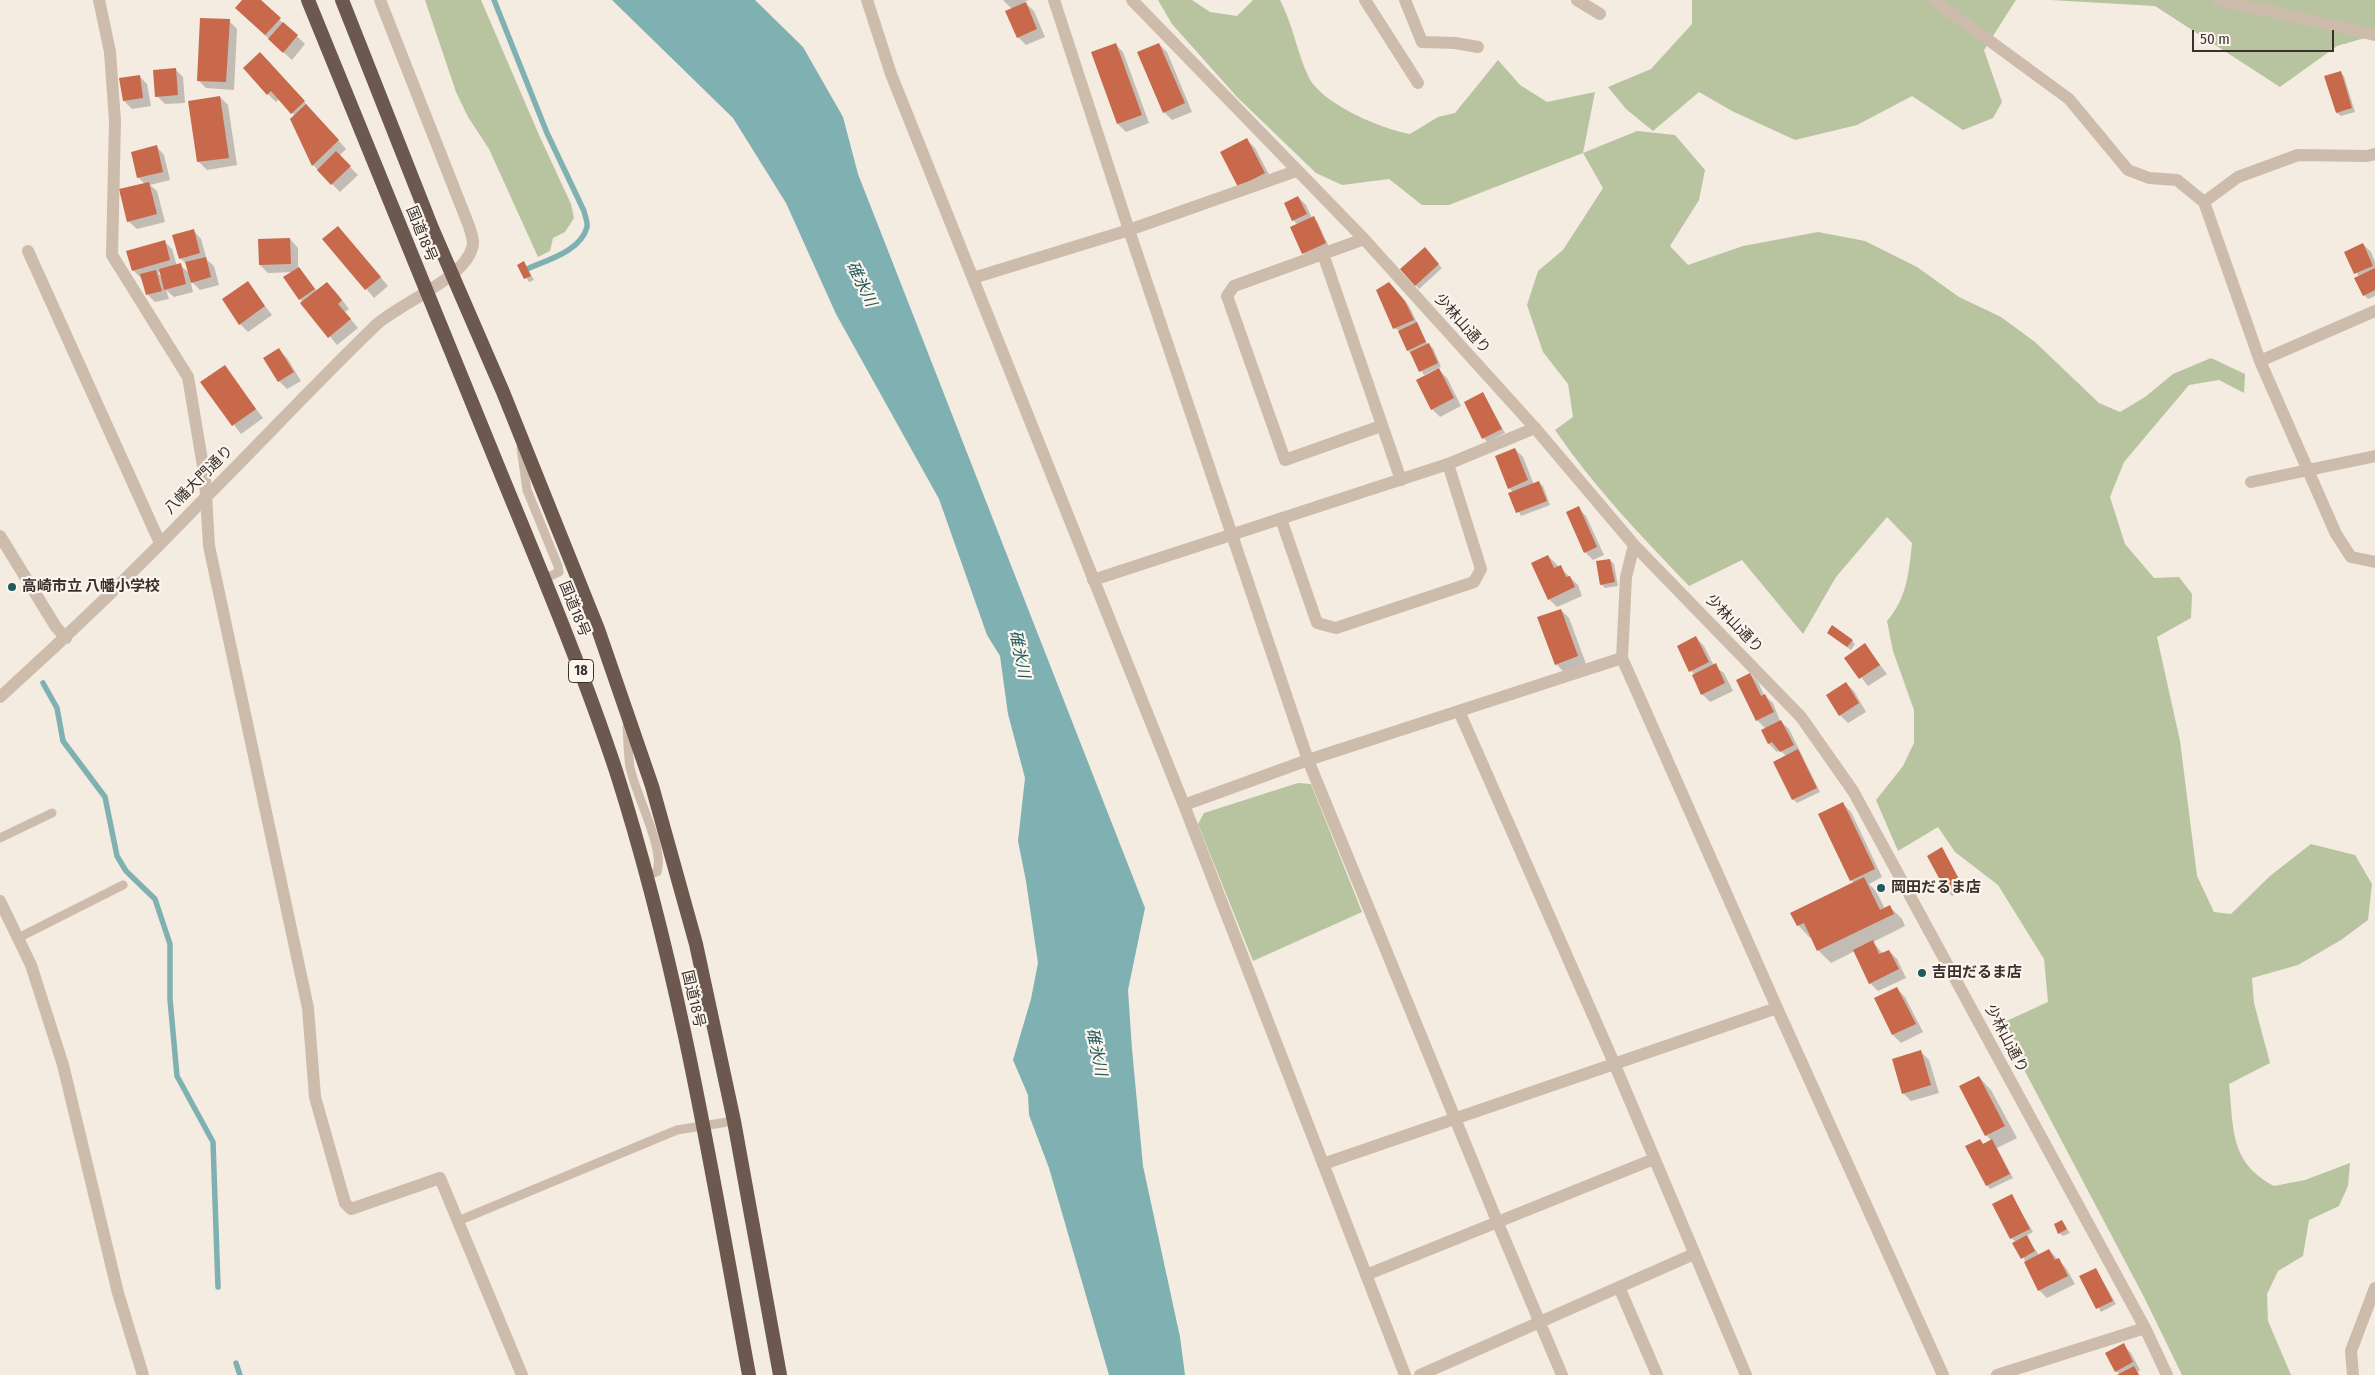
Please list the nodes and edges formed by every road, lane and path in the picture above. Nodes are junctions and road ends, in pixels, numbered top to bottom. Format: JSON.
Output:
{"nodes":[{"id":1,"x":99,"y":0,"type":"edge"},
{"id":2,"x":308,"y":0,"type":"edge"},
{"id":3,"x":342,"y":0,"type":"edge"},
{"id":4,"x":380,"y":0,"type":"edge"},
{"id":5,"x":867,"y":0,"type":"edge"},
{"id":6,"x":1054,"y":0,"type":"edge"},
{"id":7,"x":1132,"y":0,"type":"edge"},
{"id":8,"x":1365,"y":0,"type":"edge"},
{"id":9,"x":1405,"y":0,"type":"edge"},
{"id":10,"x":1577,"y":0,"type":"edge"},
{"id":11,"x":1934,"y":0,"type":"edge"},
{"id":12,"x":2220,"y":0,"type":"edge"},
{"id":13,"x":1600,"y":14,"type":"dead end"},
{"id":14,"x":2375,"y":35,"type":"edge"},
{"id":15,"x":1478,"y":47,"type":"dead end"},
{"id":16,"x":1418,"y":83,"type":"dead end"},
{"id":17,"x":2375,"y":154,"type":"edge"},
{"id":18,"x":1296,"y":171,"type":"junction"},
{"id":19,"x":2204,"y":202,"type":"junction"},
{"id":20,"x":1128,"y":230,"type":"junction"},
{"id":21,"x":1364,"y":239,"type":"junction"},
{"id":22,"x":28,"y":251,"type":"dead end"},
{"id":23,"x":1323,"y":254,"type":"junction"},
{"id":24,"x":452,"y":274,"type":"junction"},
{"id":25,"x":973,"y":278,"type":"junction"},
{"id":26,"x":426,"y":292,"type":"junction"},
{"id":27,"x":2375,"y":311,"type":"edge"},
{"id":28,"x":2260,"y":361,"type":"junction"},
{"id":29,"x":1381,"y":426,"type":"junction"},
{"id":30,"x":518,"y":428,"type":"junction"},
{"id":31,"x":1535,"y":428,"type":"junction"},
{"id":32,"x":2375,"y":456,"type":"edge"},
{"id":33,"x":1448,"y":464,"type":"junction"},
{"id":34,"x":2308,"y":472,"type":"junction"},
{"id":35,"x":1401,"y":480,"type":"junction"},
{"id":36,"x":2251,"y":482,"type":"dead end"},
{"id":37,"x":206,"y":498,"type":"junction"},
{"id":38,"x":1281,"y":519,"type":"junction"},
{"id":39,"x":0,"y":536,"type":"edge"},
{"id":40,"x":1232,"y":536,"type":"junction"},
{"id":41,"x":160,"y":543,"type":"junction"},
{"id":42,"x":1634,"y":545,"type":"junction"},
{"id":43,"x":2375,"y":562,"type":"edge"},
{"id":44,"x":544,"y":579,"type":"junction"},
{"id":45,"x":1093,"y":580,"type":"junction"},
{"id":46,"x":66,"y":638,"type":"junction"},
{"id":47,"x":1622,"y":658,"type":"junction"},
{"id":48,"x":0,"y":697,"type":"edge"},
{"id":49,"x":1459,"y":711,"type":"junction"},
{"id":50,"x":626,"y":712,"type":"junction"},
{"id":51,"x":1308,"y":760,"type":"junction"},
{"id":52,"x":1184,"y":804,"type":"junction"},
{"id":53,"x":52,"y":813,"type":"dead end"},
{"id":54,"x":0,"y":838,"type":"edge"},
{"id":55,"x":646,"y":875,"type":"junction"},
{"id":56,"x":123,"y":885,"type":"dead end"},
{"id":57,"x":0,"y":901,"type":"edge"},
{"id":58,"x":18,"y":938,"type":"junction"},
{"id":59,"x":1776,"y":1008,"type":"junction"},
{"id":60,"x":1614,"y":1063,"type":"junction"},
{"id":61,"x":1456,"y":1117,"type":"junction"},
{"id":62,"x":734,"y":1120,"type":"junction"},
{"id":63,"x":703,"y":1125,"type":"junction"},
{"id":64,"x":1654,"y":1159,"type":"junction"},
{"id":65,"x":1323,"y":1164,"type":"junction"},
{"id":66,"x":458,"y":1221,"type":"junction"},
{"id":67,"x":1497,"y":1221,"type":"junction"},
{"id":68,"x":1694,"y":1254,"type":"junction"},
{"id":69,"x":1366,"y":1275,"type":"junction"},
{"id":70,"x":1619,"y":1287,"type":"junction"},
{"id":71,"x":2375,"y":1288,"type":"edge"},
{"id":72,"x":1540,"y":1321,"type":"junction"},
{"id":73,"x":2145,"y":1328,"type":"junction"},
{"id":74,"x":143,"y":1375,"type":"edge"},
{"id":75,"x":522,"y":1375,"type":"edge"},
{"id":76,"x":749,"y":1375,"type":"edge"},
{"id":77,"x":780,"y":1375,"type":"edge"},
{"id":78,"x":1405,"y":1375,"type":"edge"},
{"id":79,"x":1420,"y":1375,"type":"edge"},
{"id":80,"x":1562,"y":1375,"type":"edge"},
{"id":81,"x":1657,"y":1375,"type":"edge"},
{"id":82,"x":1746,"y":1375,"type":"edge"},
{"id":83,"x":1943,"y":1375,"type":"edge"},
{"id":84,"x":1997,"y":1375,"type":"edge"},
{"id":85,"x":2167,"y":1375,"type":"edge"},
{"id":86,"x":2353,"y":1375,"type":"edge"}],
"edges":[{"from":1,"to":37,"type":"street"},
{"from":2,"to":26,"type":"highway","name":"国道18号","number":"18"},
{"from":3,"to":24,"type":"highway","name":"国道18号","number":"18"},
{"from":4,"to":24,"type":"street","name":"八幡大門通り"},
{"from":5,"to":25,"type":"street"},
{"from":6,"to":20,"type":"street"},
{"from":7,"to":18,"type":"street","name":"少林山通り"},
{"from":8,"to":16,"type":"street"},
{"from":9,"to":15,"type":"street"},
{"from":10,"to":13,"type":"street"},
{"from":11,"to":19,"type":"street"},
{"from":12,"to":14,"type":"street"},
{"from":17,"to":19,"type":"street"},
{"from":18,"to":20,"type":"street"},
{"from":18,"to":21,"type":"street","name":"少林山通り"},
{"from":19,"to":28,"type":"street"},
{"from":20,"to":25,"type":"street"},
{"from":20,"to":40,"type":"street"},
{"from":21,"to":23,"type":"street"},
{"from":21,"to":31,"type":"street","name":"少林山通り"},
{"from":22,"to":41,"type":"street"},
{"from":23,"to":29,"type":"street"},
{"from":23,"to":29,"type":"street"},
{"from":24,"to":26,"type":"street","name":"八幡大門通り"},
{"from":24,"to":30,"type":"highway","name":"国道18号","number":"18"},
{"from":25,"to":45,"type":"street"},
{"from":26,"to":37,"type":"street","name":"八幡大門通り"},
{"from":26,"to":44,"type":"highway","name":"国道18号","number":"18"},
{"from":27,"to":28,"type":"street"},
{"from":28,"to":34,"type":"street"},
{"from":29,"to":35,"type":"street"},
{"from":30,"to":44,"type":"lane"},
{"from":30,"to":50,"type":"highway","name":"国道18号","number":"18"},
{"from":31,"to":33,"type":"street"},
{"from":31,"to":42,"type":"street","name":"少林山通り"},
{"from":32,"to":34,"type":"street"},
{"from":33,"to":35,"type":"street"},
{"from":33,"to":38,"type":"street"},
{"from":34,"to":36,"type":"street"},
{"from":34,"to":43,"type":"street"},
{"from":35,"to":38,"type":"street"},
{"from":37,"to":41,"type":"street","name":"八幡大門通り"},
{"from":37,"to":66,"type":"street"},
{"from":38,"to":40,"type":"street"},
{"from":39,"to":46,"type":"street"},
{"from":40,"to":45,"type":"street"},
{"from":40,"to":51,"type":"street"},
{"from":41,"to":46,"type":"street","name":"八幡大門通り"},
{"from":42,"to":47,"type":"street"},
{"from":42,"to":73,"type":"street","name":"少林山通り"},
{"from":44,"to":55,"type":"highway","name":"国道18号","number":"18"},
{"from":45,"to":52,"type":"street"},
{"from":46,"to":48,"type":"street","name":"八幡大門通り"},
{"from":47,"to":49,"type":"street"},
{"from":47,"to":59,"type":"street"},
{"from":49,"to":51,"type":"street"},
{"from":49,"to":60,"type":"street"},
{"from":50,"to":55,"type":"lane"},
{"from":50,"to":62,"type":"highway","name":"国道18号","number":"18"},
{"from":51,"to":52,"type":"street"},
{"from":51,"to":61,"type":"street"},
{"from":52,"to":65,"type":"street"},
{"from":53,"to":54,"type":"lane"},
{"from":55,"to":63,"type":"highway","name":"国道18号","number":"18"},
{"from":56,"to":58,"type":"lane"},
{"from":57,"to":58,"type":"street"},
{"from":58,"to":74,"type":"street"},
{"from":59,"to":60,"type":"street"},
{"from":59,"to":83,"type":"street"},
{"from":60,"to":61,"type":"street"},
{"from":60,"to":64,"type":"street"},
{"from":61,"to":65,"type":"street"},
{"from":61,"to":67,"type":"street"},
{"from":62,"to":63,"type":"lane"},
{"from":62,"to":77,"type":"highway","name":"国道18号","number":"18"},
{"from":63,"to":66,"type":"lane"},
{"from":63,"to":76,"type":"highway","name":"国道18号","number":"18"},
{"from":64,"to":67,"type":"street"},
{"from":64,"to":68,"type":"street"},
{"from":65,"to":69,"type":"street"},
{"from":66,"to":75,"type":"street"},
{"from":67,"to":69,"type":"street"},
{"from":67,"to":72,"type":"street"},
{"from":68,"to":70,"type":"street"},
{"from":68,"to":82,"type":"street"},
{"from":69,"to":78,"type":"street"},
{"from":70,"to":72,"type":"street"},
{"from":70,"to":81,"type":"street"},
{"from":71,"to":86,"type":"street"},
{"from":72,"to":79,"type":"street"},
{"from":72,"to":80,"type":"street"},
{"from":73,"to":84,"type":"street"},
{"from":73,"to":85,"type":"street","name":"少林山通り"}]}
